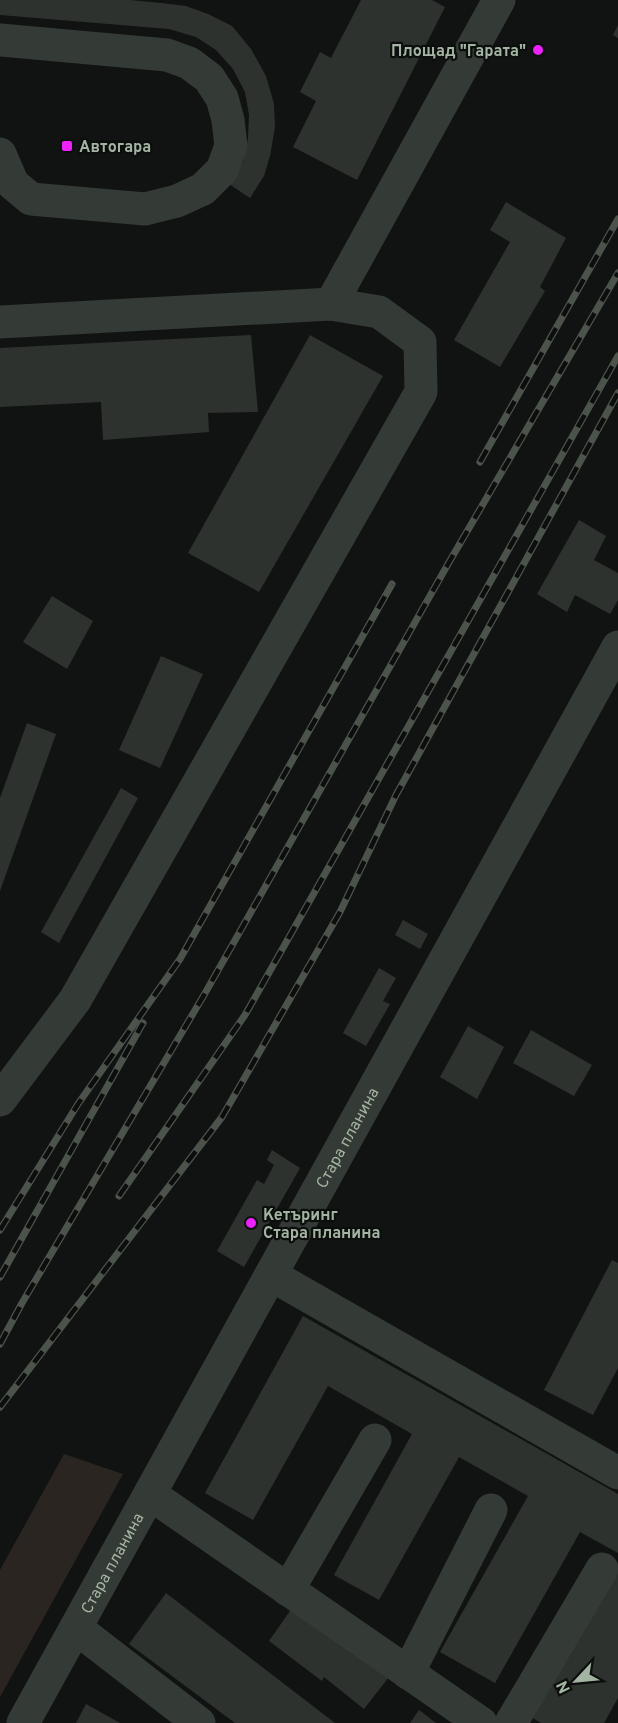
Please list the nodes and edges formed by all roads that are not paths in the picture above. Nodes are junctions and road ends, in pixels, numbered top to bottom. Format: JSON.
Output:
{"nodes":[{"id":1,"x":499,"y":0,"type":"edge"},
{"id":2,"x":0,"y":40,"type":"edge"},
{"id":3,"x":0,"y":154,"type":"edge"},
{"id":4,"x":331,"y":303,"type":"junction"},
{"id":5,"x":0,"y":322,"type":"edge"},
{"id":6,"x":618,"y":647,"type":"edge"},
{"id":7,"x":0,"y":1100,"type":"edge"},
{"id":8,"x":271,"y":1275,"type":"junction"},
{"id":9,"x":375,"y":1440,"type":"dead end"},
{"id":10,"x":618,"y":1473,"type":"edge"},
{"id":11,"x":150,"y":1494,"type":"junction"},
{"id":12,"x":491,"y":1510,"type":"dead end"},
{"id":13,"x":602,"y":1569,"type":"dead end"},
{"id":14,"x":288,"y":1590,"type":"junction"},
{"id":15,"x":76,"y":1628,"type":"junction"},
{"id":16,"x":408,"y":1673,"type":"junction"},
{"id":17,"x":23,"y":1723,"type":"edge"},
{"id":18,"x":199,"y":1723,"type":"edge"},
{"id":19,"x":481,"y":1723,"type":"edge"},
{"id":20,"x":511,"y":1723,"type":"edge"}],
"edges":[{"from":1,"to":4,"type":"street"},
{"from":2,"to":3,"type":"street"},
{"from":4,"to":5,"type":"street"},
{"from":4,"to":7,"type":"street"},
{"from":6,"to":8,"type":"street","name":"Стара планина"},
{"from":8,"to":10,"type":"street"},
{"from":8,"to":11,"type":"street","name":"Стара планина"},
{"from":9,"to":14,"type":"street"},
{"from":11,"to":14,"type":"street"},
{"from":11,"to":15,"type":"street","name":"Стара планина"},
{"from":12,"to":16,"type":"street"},
{"from":13,"to":20,"type":"street"},
{"from":14,"to":16,"type":"street"},
{"from":15,"to":17,"type":"street","name":"Стара планина"},
{"from":15,"to":18,"type":"street"},
{"from":16,"to":19,"type":"street"}]}
